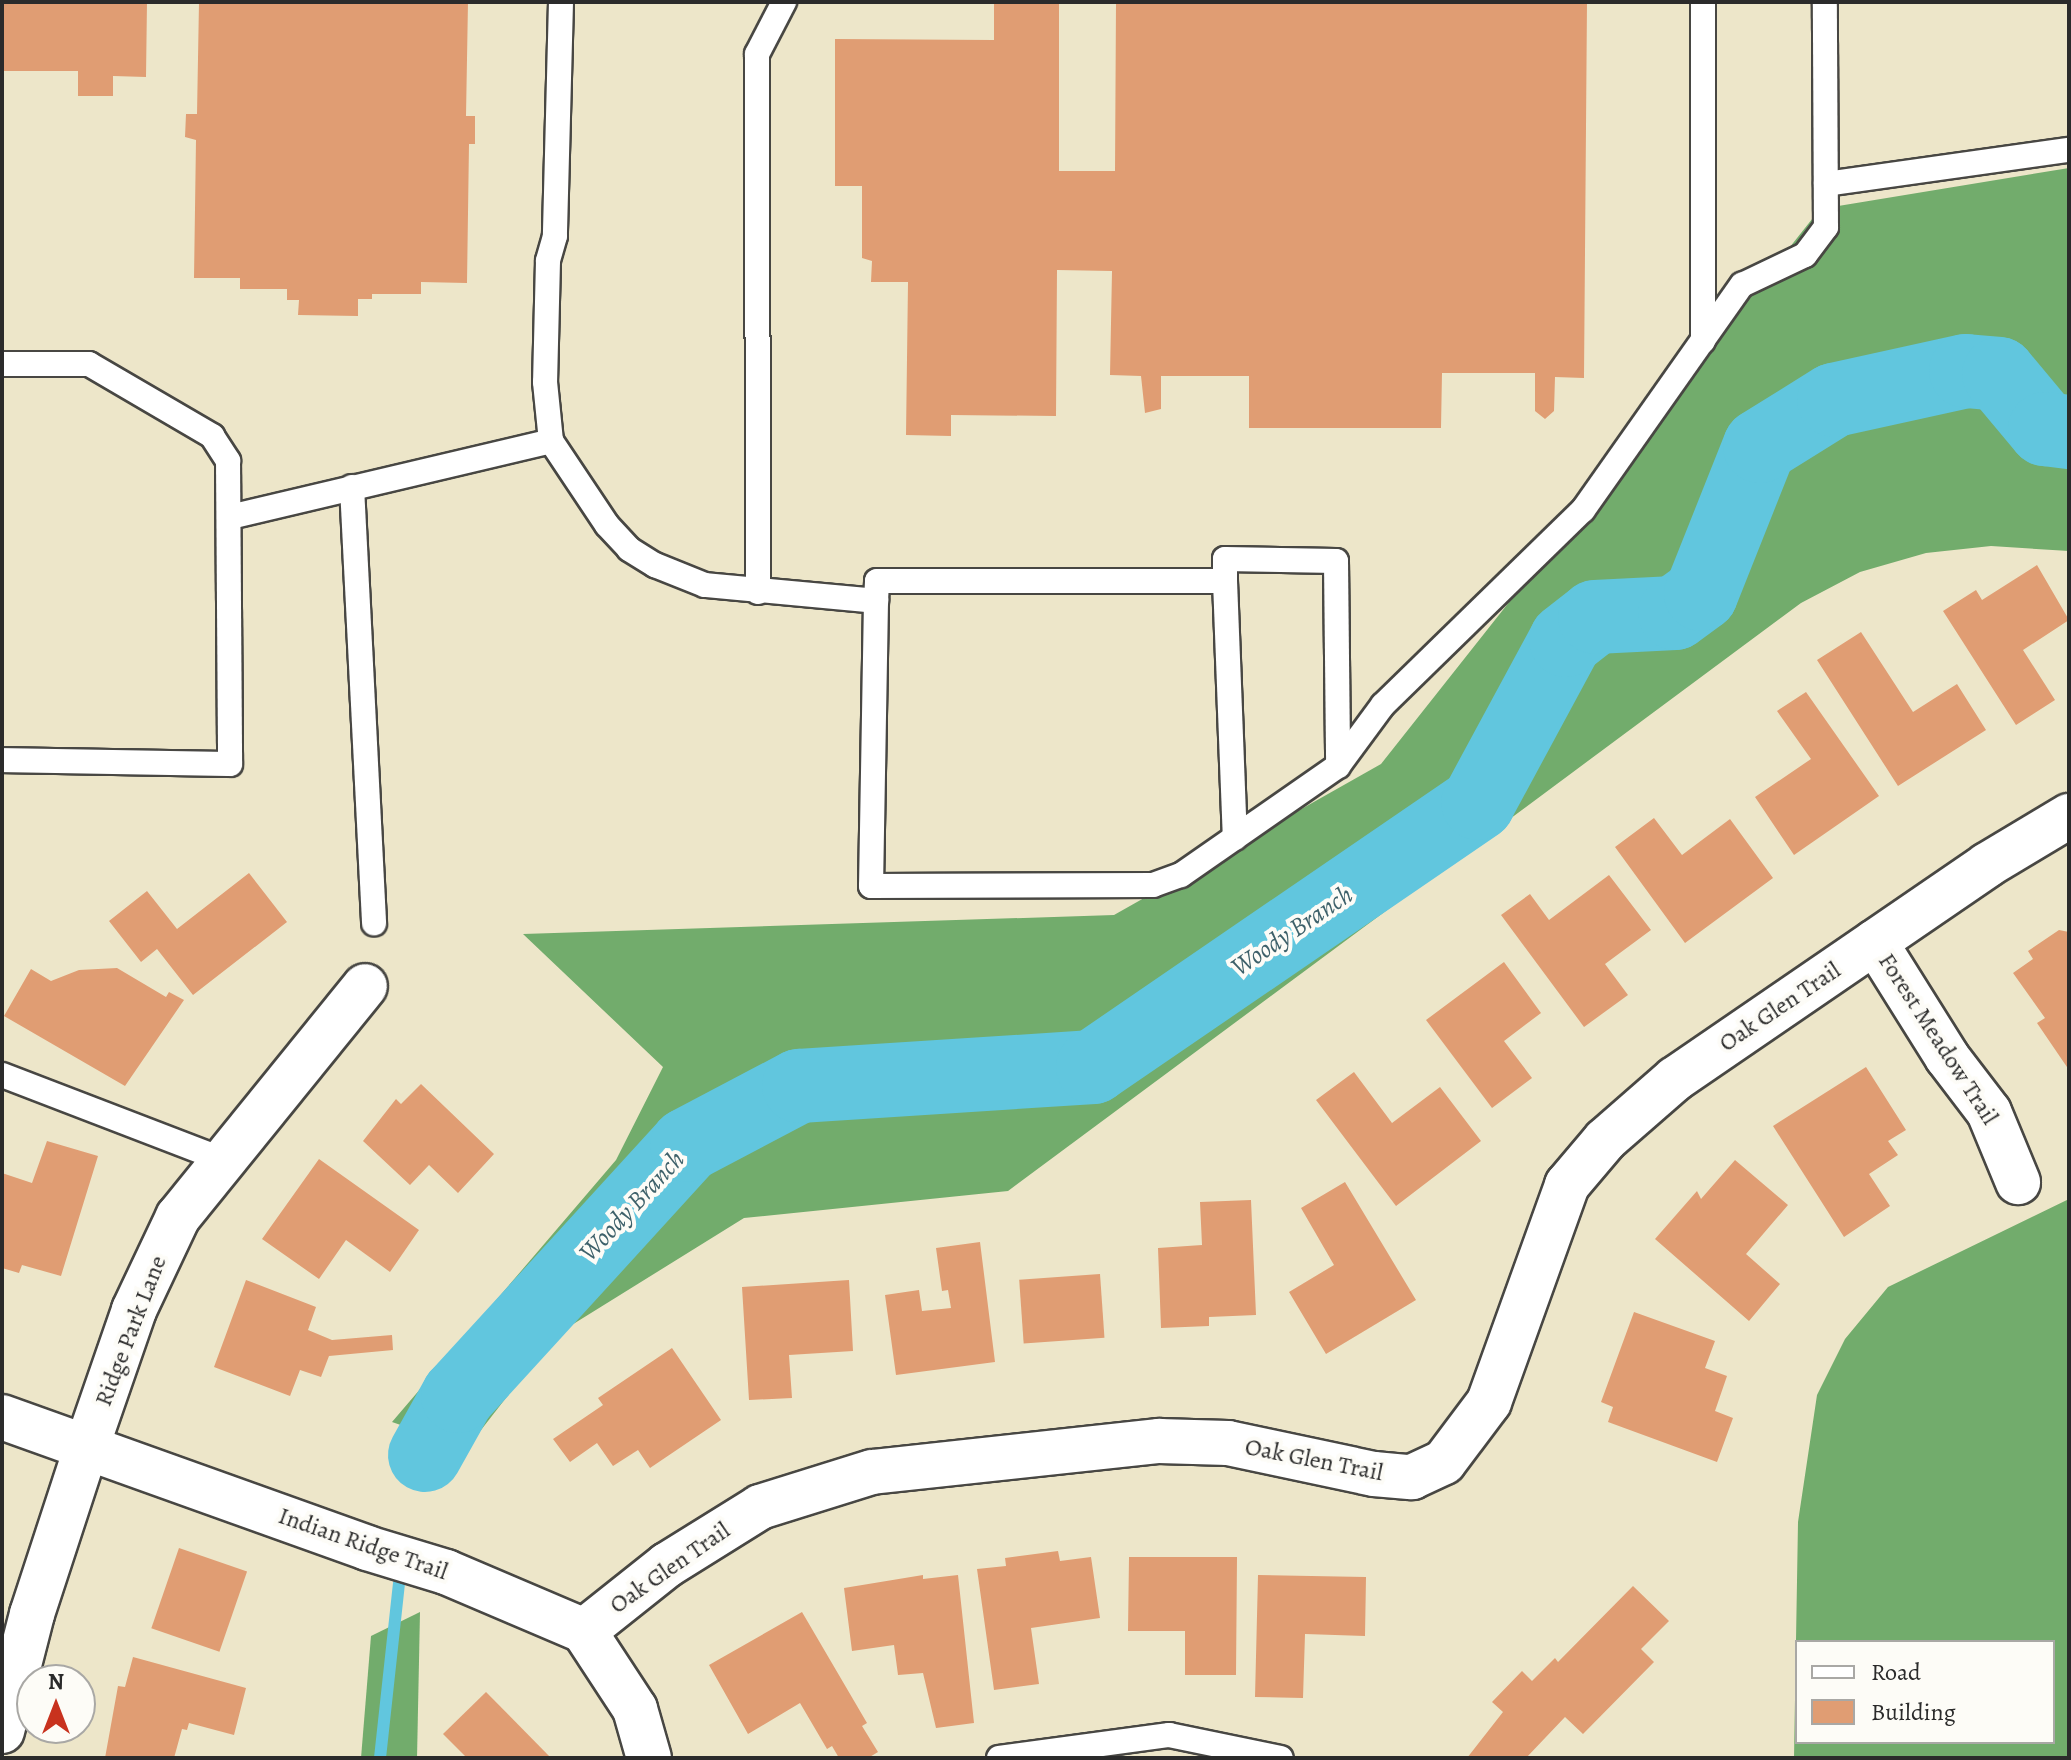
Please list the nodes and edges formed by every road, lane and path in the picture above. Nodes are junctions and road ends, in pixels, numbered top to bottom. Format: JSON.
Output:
{"nodes":[{"id":1,"x":561,"y":2,"type":"edge"},
{"id":2,"x":784,"y":2,"type":"edge"},
{"id":3,"x":1703,"y":2,"type":"edge"},
{"id":4,"x":1825,"y":2,"type":"edge"},
{"id":5,"x":2069,"y":150,"type":"edge"},
{"id":6,"x":1826,"y":184,"type":"junction"},
{"id":7,"x":1703,"y":341,"type":"junction"},
{"id":8,"x":2,"y":364,"type":"edge"},
{"id":9,"x":551,"y":441,"type":"junction"},
{"id":10,"x":352,"y":487,"type":"junction"},
{"id":11,"x":230,"y":517,"type":"junction"},
{"id":12,"x":1225,"y":581,"type":"junction"},
{"id":13,"x":758,"y":592,"type":"junction"},
{"id":14,"x":876,"y":601,"type":"junction"},
{"id":15,"x":2,"y":760,"type":"edge"},
{"id":16,"x":1338,"y":766,"type":"junction"},
{"id":17,"x":2069,"y":816,"type":"edge"},
{"id":18,"x":1235,"y":838,"type":"junction"},
{"id":19,"x":374,"y":923,"type":"dead end"},
{"id":20,"x":1875,"y":942,"type":"junction"},
{"id":21,"x":365,"y":986,"type":"dead end"},
{"id":22,"x":2,"y":1075,"type":"edge"},
{"id":23,"x":221,"y":1159,"type":"junction"},
{"id":24,"x":2018,"y":1182,"type":"dead end"},
{"id":25,"x":2,"y":1417,"type":"edge"},
{"id":26,"x":87,"y":1446,"type":"junction"},
{"id":27,"x":584,"y":1631,"type":"junction"},
{"id":28,"x":2,"y":1731,"type":"edge"},
{"id":29,"x":649,"y":1758,"type":"edge"},
{"id":30,"x":999,"y":1758,"type":"edge"},
{"id":31,"x":1281,"y":1758,"type":"edge"}],
"edges":[{"from":1,"to":9,"type":"lane"},
{"from":2,"to":13,"type":"lane"},
{"from":3,"to":7,"type":"lane"},
{"from":4,"to":6,"type":"lane"},
{"from":5,"to":6,"type":"lane"},
{"from":6,"to":7,"type":"lane"},
{"from":7,"to":16,"type":"lane"},
{"from":8,"to":11,"type":"lane"},
{"from":9,"to":10,"type":"lane"},
{"from":9,"to":13,"type":"lane"},
{"from":10,"to":11,"type":"lane"},
{"from":10,"to":19,"type":"lane"},
{"from":11,"to":15,"type":"lane"},
{"from":12,"to":14,"type":"lane"},
{"from":12,"to":16,"type":"lane"},
{"from":12,"to":18,"type":"lane"},
{"from":13,"to":14,"type":"lane"},
{"from":14,"to":18,"type":"lane"},
{"from":16,"to":18,"type":"lane"},
{"from":17,"to":20,"type":"street","name":"Oak Glen Trail"},
{"from":20,"to":24,"type":"street","name":"Forest Meadow Trail"},
{"from":20,"to":27,"type":"street","name":"Oak Glen Trail"},
{"from":21,"to":23,"type":"street","name":"Ridge Park Lane"},
{"from":22,"to":23,"type":"lane"},
{"from":23,"to":26,"type":"street","name":"Ridge Park Lane"},
{"from":25,"to":26,"type":"street","name":"Indian Ridge Trail"},
{"from":26,"to":27,"type":"street","name":"Indian Ridge Trail"},
{"from":26,"to":28,"type":"street","name":"Ridge Park Lane"},
{"from":27,"to":29,"type":"street"},
{"from":30,"to":31,"type":"lane"}]}
